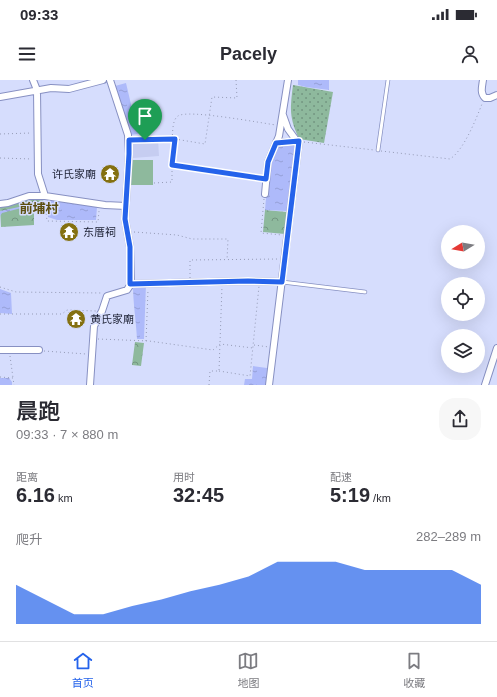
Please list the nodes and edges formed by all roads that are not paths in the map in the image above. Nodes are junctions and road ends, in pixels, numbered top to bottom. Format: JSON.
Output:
{"nodes":[{"id":1,"x":33,"y":80,"type":"edge"},
{"id":2,"x":103,"y":80,"type":"edge"},
{"id":3,"x":110,"y":80,"type":"edge"},
{"id":4,"x":288,"y":80,"type":"edge"},
{"id":5,"x":388,"y":80,"type":"edge"},
{"id":6,"x":483,"y":80,"type":"edge"},
{"id":7,"x":37,"y":90,"type":"junction"},
{"id":8,"x":497,"y":95,"type":"edge"},
{"id":9,"x":0,"y":97,"type":"edge"},
{"id":10,"x":283,"y":109,"type":"junction"},
{"id":11,"x":297,"y":141,"type":"junction"},
{"id":12,"x":276,"y":143,"type":"junction"},
{"id":13,"x":378,"y":150,"type":"road end"},
{"id":14,"x":265,"y":194,"type":"road end"},
{"id":15,"x":45,"y":196,"type":"junction"},
{"id":16,"x":0,"y":204,"type":"edge"},
{"id":17,"x":126,"y":206,"type":"junction"},
{"id":18,"x":282,"y":282,"type":"junction"},
{"id":19,"x":130,"y":284,"type":"junction"},
{"id":20,"x":365,"y":292,"type":"dead end"},
{"id":21,"x":497,"y":348,"type":"edge"},
{"id":22,"x":0,"y":350,"type":"edge"},
{"id":23,"x":39,"y":350,"type":"road end"},
{"id":24,"x":90,"y":385,"type":"edge"},
{"id":25,"x":269,"y":385,"type":"edge"},
{"id":26,"x":485,"y":385,"type":"edge"}],
"edges":[{"from":1,"to":7,"type":"street"},
{"from":2,"to":7,"type":"street"},
{"from":3,"to":17,"type":"street"},
{"from":4,"to":10,"type":"street"},
{"from":5,"to":13,"type":"lane"},
{"from":6,"to":8,"type":"street"},
{"from":7,"to":9,"type":"street"},
{"from":7,"to":15,"type":"street"},
{"from":10,"to":11,"type":"street"},
{"from":10,"to":12,"type":"street"},
{"from":11,"to":12,"type":"street"},
{"from":11,"to":18,"type":"street"},
{"from":12,"to":14,"type":"street"},
{"from":15,"to":16,"type":"street"},
{"from":15,"to":17,"type":"street"},
{"from":17,"to":19,"type":"street"},
{"from":18,"to":19,"type":"street"},
{"from":18,"to":20,"type":"lane"},
{"from":18,"to":25,"type":"street"},
{"from":19,"to":24,"type":"street"},
{"from":21,"to":26,"type":"street"},
{"from":22,"to":23,"type":"street"}]}
